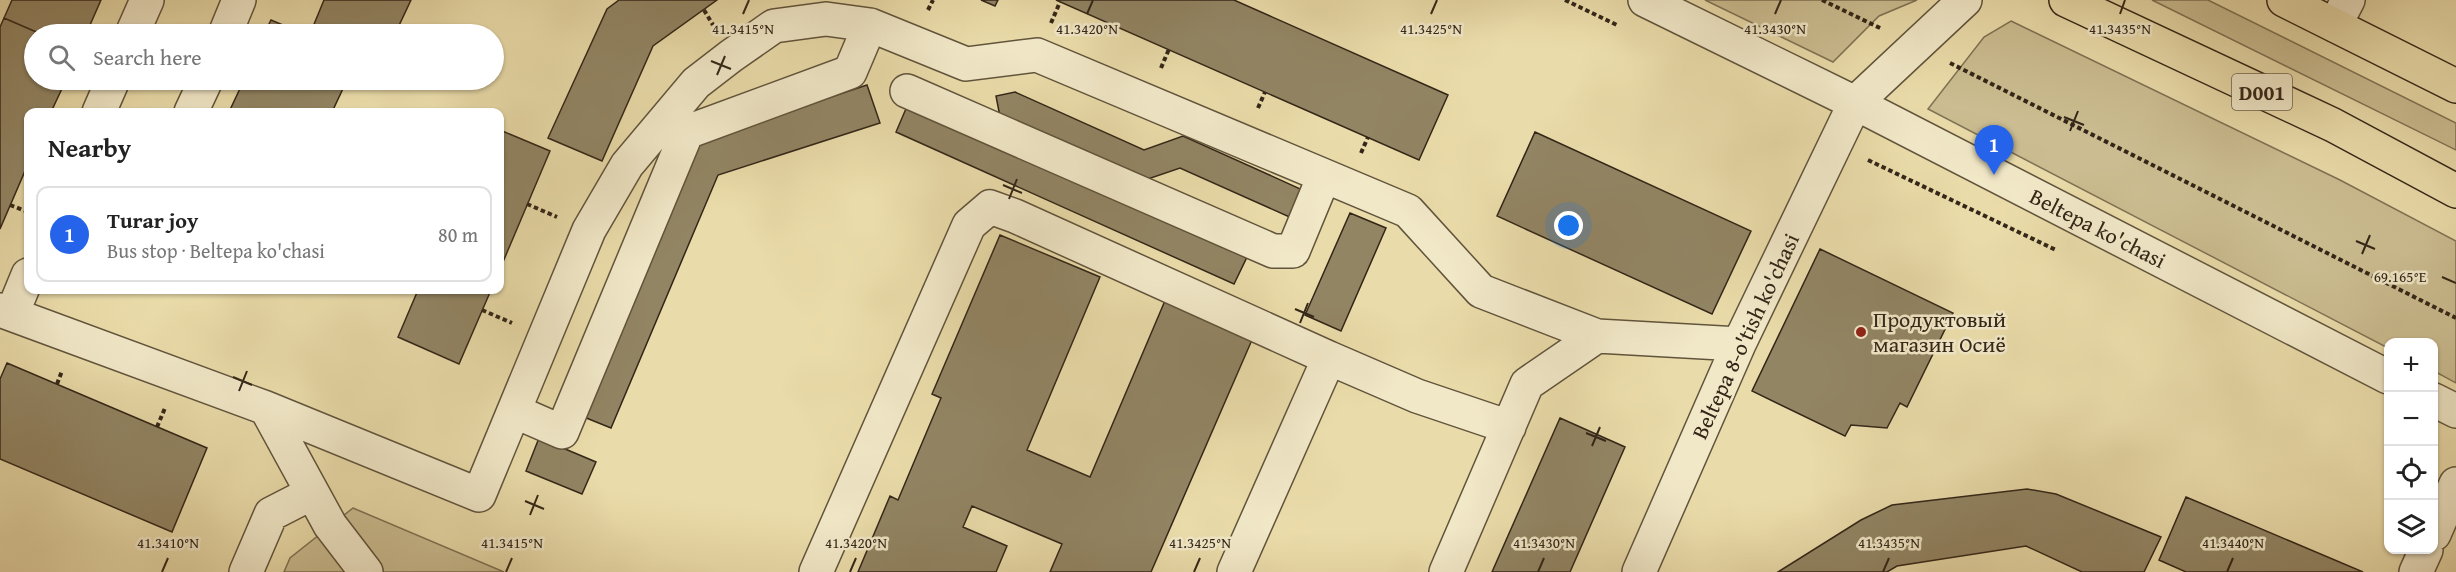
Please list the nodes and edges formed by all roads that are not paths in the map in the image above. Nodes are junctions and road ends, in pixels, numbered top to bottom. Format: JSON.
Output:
{"nodes":[{"id":1,"x":147,"y":0,"type":"edge"},
{"id":2,"x":239,"y":0,"type":"edge"},
{"id":3,"x":1646,"y":0,"type":"edge"},
{"id":4,"x":1965,"y":0,"type":"edge"},
{"id":5,"x":2066,"y":0,"type":"edge"},
{"id":6,"x":2284,"y":0,"type":"edge"},
{"id":7,"x":2342,"y":12,"type":"edge"},
{"id":8,"x":136,"y":24,"type":"edge"},
{"id":9,"x":229,"y":24,"type":"edge"},
{"id":10,"x":870,"y":25,"type":"junction"},
{"id":11,"x":966,"y":63,"type":"junction"},
{"id":12,"x":2456,"y":86,"type":"edge"},
{"id":13,"x":109,"y":90,"type":"edge"},
{"id":14,"x":202,"y":90,"type":"edge"},
{"id":15,"x":907,"y":91,"type":"dead end"},
{"id":16,"x":1855,"y":103,"type":"junction"},
{"id":17,"x":101,"y":108,"type":"edge"},
{"id":18,"x":194,"y":108,"type":"edge"},
{"id":19,"x":947,"y":109,"type":"junction"},
{"id":20,"x":1324,"y":176,"type":"junction"},
{"id":21,"x":2456,"y":191,"type":"edge"},
{"id":22,"x":24,"y":282,"type":"edge"},
{"id":23,"x":6,"y":312,"type":"edge"},
{"id":24,"x":1596,"y":336,"type":"junction"},
{"id":25,"x":1739,"y":344,"type":"junction"},
{"id":26,"x":1329,"y":358,"type":"junction"},
{"id":27,"x":2384,"y":375,"type":"edge"},
{"id":28,"x":2438,"y":402,"type":"edge"},
{"id":29,"x":266,"y":408,"type":"junction"},
{"id":30,"x":514,"y":411,"type":"junction"},
{"id":31,"x":2456,"y":411,"type":"edge"},
{"id":32,"x":1509,"y":427,"type":"junction"},
{"id":33,"x":2456,"y":484,"type":"edge"},
{"id":34,"x":312,"y":493,"type":"junction"},
{"id":35,"x":2438,"y":523,"type":"edge"},
{"id":36,"x":2424,"y":554,"type":"edge"},
{"id":37,"x":246,"y":572,"type":"edge"},
{"id":38,"x":366,"y":572,"type":"edge"},
{"id":39,"x":816,"y":572,"type":"edge"},
{"id":40,"x":1234,"y":572,"type":"edge"},
{"id":41,"x":1446,"y":572,"type":"edge"},
{"id":42,"x":1639,"y":572,"type":"edge"},
{"id":43,"x":2416,"y":572,"type":"edge"}],
"edges":[{"from":1,"to":8,"type":"street"},
{"from":2,"to":9,"type":"street"},
{"from":3,"to":16,"type":"street","name":"Beltepa ko'chasi"},
{"from":4,"to":16,"type":"street"},
{"from":5,"to":21,"type":"highway","number":"D001"},
{"from":6,"to":7,"type":"highway"},
{"from":7,"to":12,"type":"highway"},
{"from":10,"to":11,"type":"street"},
{"from":10,"to":30,"type":"street"},
{"from":10,"to":30,"type":"street"},
{"from":11,"to":19,"type":"street"},
{"from":11,"to":20,"type":"street"},
{"from":13,"to":17,"type":"street"},
{"from":14,"to":18,"type":"street"},
{"from":15,"to":19,"type":"street"},
{"from":16,"to":25,"type":"street","name":"Beltepa 8-o'tish ko'chasi"},
{"from":16,"to":27,"type":"street","name":"Beltepa ko'chasi"},
{"from":19,"to":20,"type":"street"},
{"from":20,"to":24,"type":"street"},
{"from":22,"to":23,"type":"street"},
{"from":23,"to":29,"type":"street"},
{"from":24,"to":25,"type":"street"},
{"from":24,"to":32,"type":"street"},
{"from":25,"to":42,"type":"street","name":"Beltepa 8-o'tish ko'chasi"},
{"from":26,"to":32,"type":"street"},
{"from":26,"to":39,"type":"street"},
{"from":26,"to":40,"type":"street"},
{"from":28,"to":31,"type":"street"},
{"from":29,"to":30,"type":"street"},
{"from":29,"to":34,"type":"street"},
{"from":32,"to":41,"type":"street"},
{"from":33,"to":35,"type":"street"},
{"from":34,"to":37,"type":"street"},
{"from":34,"to":38,"type":"street"},
{"from":36,"to":43,"type":"street"}]}
